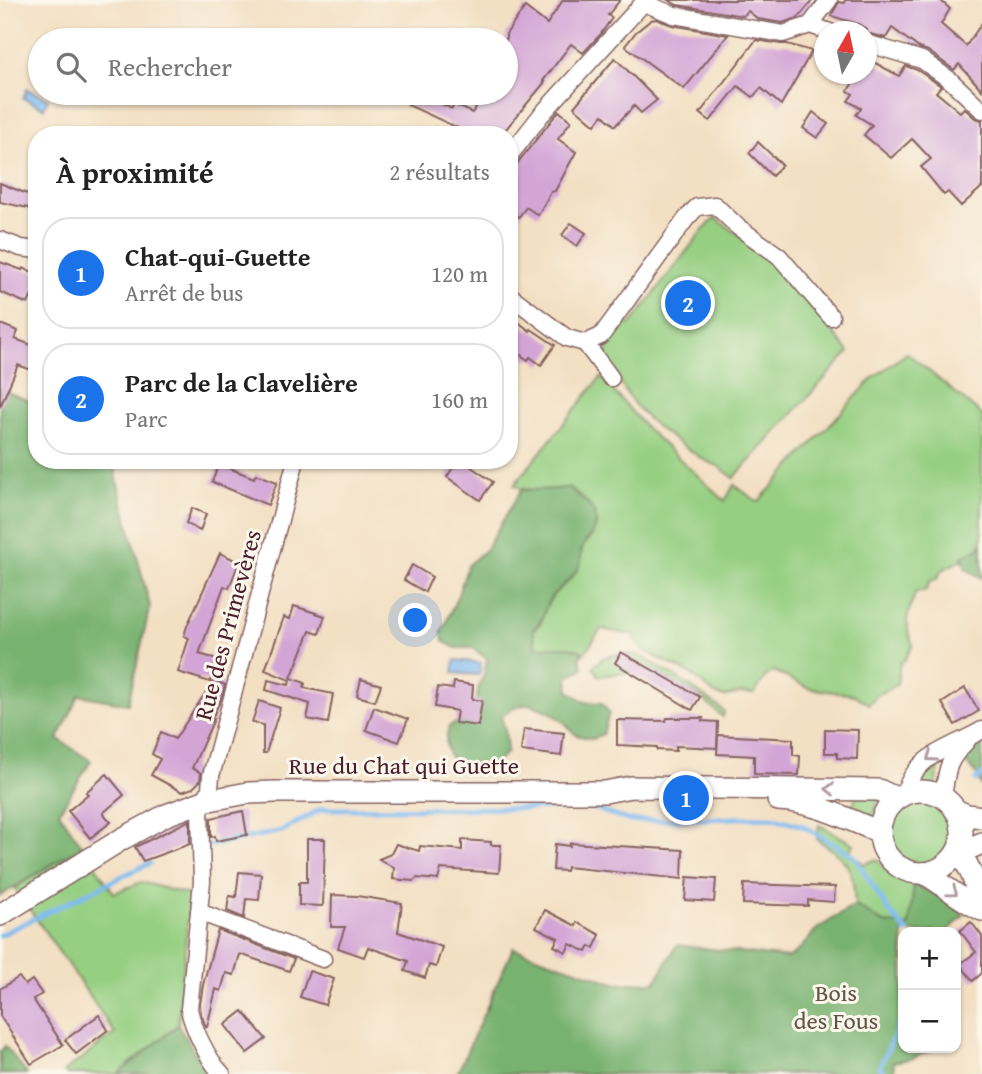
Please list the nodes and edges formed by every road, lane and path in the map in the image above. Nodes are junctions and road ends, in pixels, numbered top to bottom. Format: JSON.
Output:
{"nodes":[{"id":1,"x":829,"y":0,"type":"edge"},
{"id":2,"x":645,"y":1,"type":"edge"},
{"id":3,"x":810,"y":25,"type":"junction"},
{"id":4,"x":814,"y":26,"type":"edge"},
{"id":5,"x":877,"y":46,"type":"edge"},
{"id":6,"x":982,"y":110,"type":"edge"},
{"id":7,"x":518,"y":145,"type":"edge"},
{"id":8,"x":0,"y":240,"type":"edge"},
{"id":9,"x":28,"y":249,"type":"edge"},
{"id":10,"x":518,"y":302,"type":"edge"},
{"id":11,"x":831,"y":317,"type":"dead end"},
{"id":12,"x":585,"y":343,"type":"junction"},
{"id":13,"x":611,"y":378,"type":"dead end"},
{"id":14,"x":294,"y":469,"type":"edge"},
{"id":15,"x":978,"y":732,"type":"edge"},
{"id":16,"x":605,"y":792,"type":"junction"},
{"id":17,"x":900,"y":797,"type":"junction"},
{"id":18,"x":204,"y":801,"type":"junction"},
{"id":19,"x":949,"y":804,"type":"junction"},
{"id":20,"x":982,"y":817,"type":"edge"},
{"id":21,"x":880,"y":832,"type":"junction"},
{"id":22,"x":982,"y":843,"type":"edge"},
{"id":23,"x":959,"y":850,"type":"junction"},
{"id":24,"x":977,"y":866,"type":"edge"},
{"id":25,"x":924,"y":873,"type":"junction"},
{"id":26,"x":982,"y":909,"type":"edge"},
{"id":27,"x":199,"y":912,"type":"junction"},
{"id":28,"x":0,"y":915,"type":"edge"},
{"id":29,"x":323,"y":959,"type":"dead end"},
{"id":30,"x":222,"y":1074,"type":"edge"}],
"edges":[{"from":1,"to":3,"type":"street"},
{"from":2,"to":3,"type":"street"},
{"from":2,"to":7,"type":"street"},
{"from":3,"to":4,"type":"street"},
{"from":5,"to":6,"type":"street"},
{"from":8,"to":9,"type":"street"},
{"from":10,"to":12,"type":"street"},
{"from":11,"to":12,"type":"street"},
{"from":12,"to":13,"type":"street"},
{"from":14,"to":18,"type":"street","name":"Rue des Primevères"},
{"from":15,"to":17,"type":"street","one_way":true},
{"from":15,"to":19,"type":"street"},
{"from":17,"to":16,"type":"main road","name":"Rue du Chat qui Guette","one_way":true},
{"from":16,"to":18,"type":"main road","name":"Rue du Chat qui Guette"},
{"from":16,"to":21,"type":"main road","name":"Rue du Chat qui Guette"},
{"from":17,"to":19,"type":"main road"},
{"from":17,"to":21,"type":"main road"},
{"from":18,"to":27,"type":"street","name":"Rue des Primevères"},
{"from":18,"to":28,"type":"main road","name":"Rue du Chat qui Guette"},
{"from":19,"to":20,"type":"main road"},
{"from":19,"to":23,"type":"main road"},
{"from":21,"to":25,"type":"main road"},
{"from":22,"to":23,"type":"main road"},
{"from":23,"to":24,"type":"main road"},
{"from":23,"to":25,"type":"main road"},
{"from":24,"to":26,"type":"main road"},
{"from":25,"to":26,"type":"main road","one_way":true},
{"from":27,"to":29,"type":"street"},
{"from":27,"to":30,"type":"street","name":"Rue des Primevères"}]}
